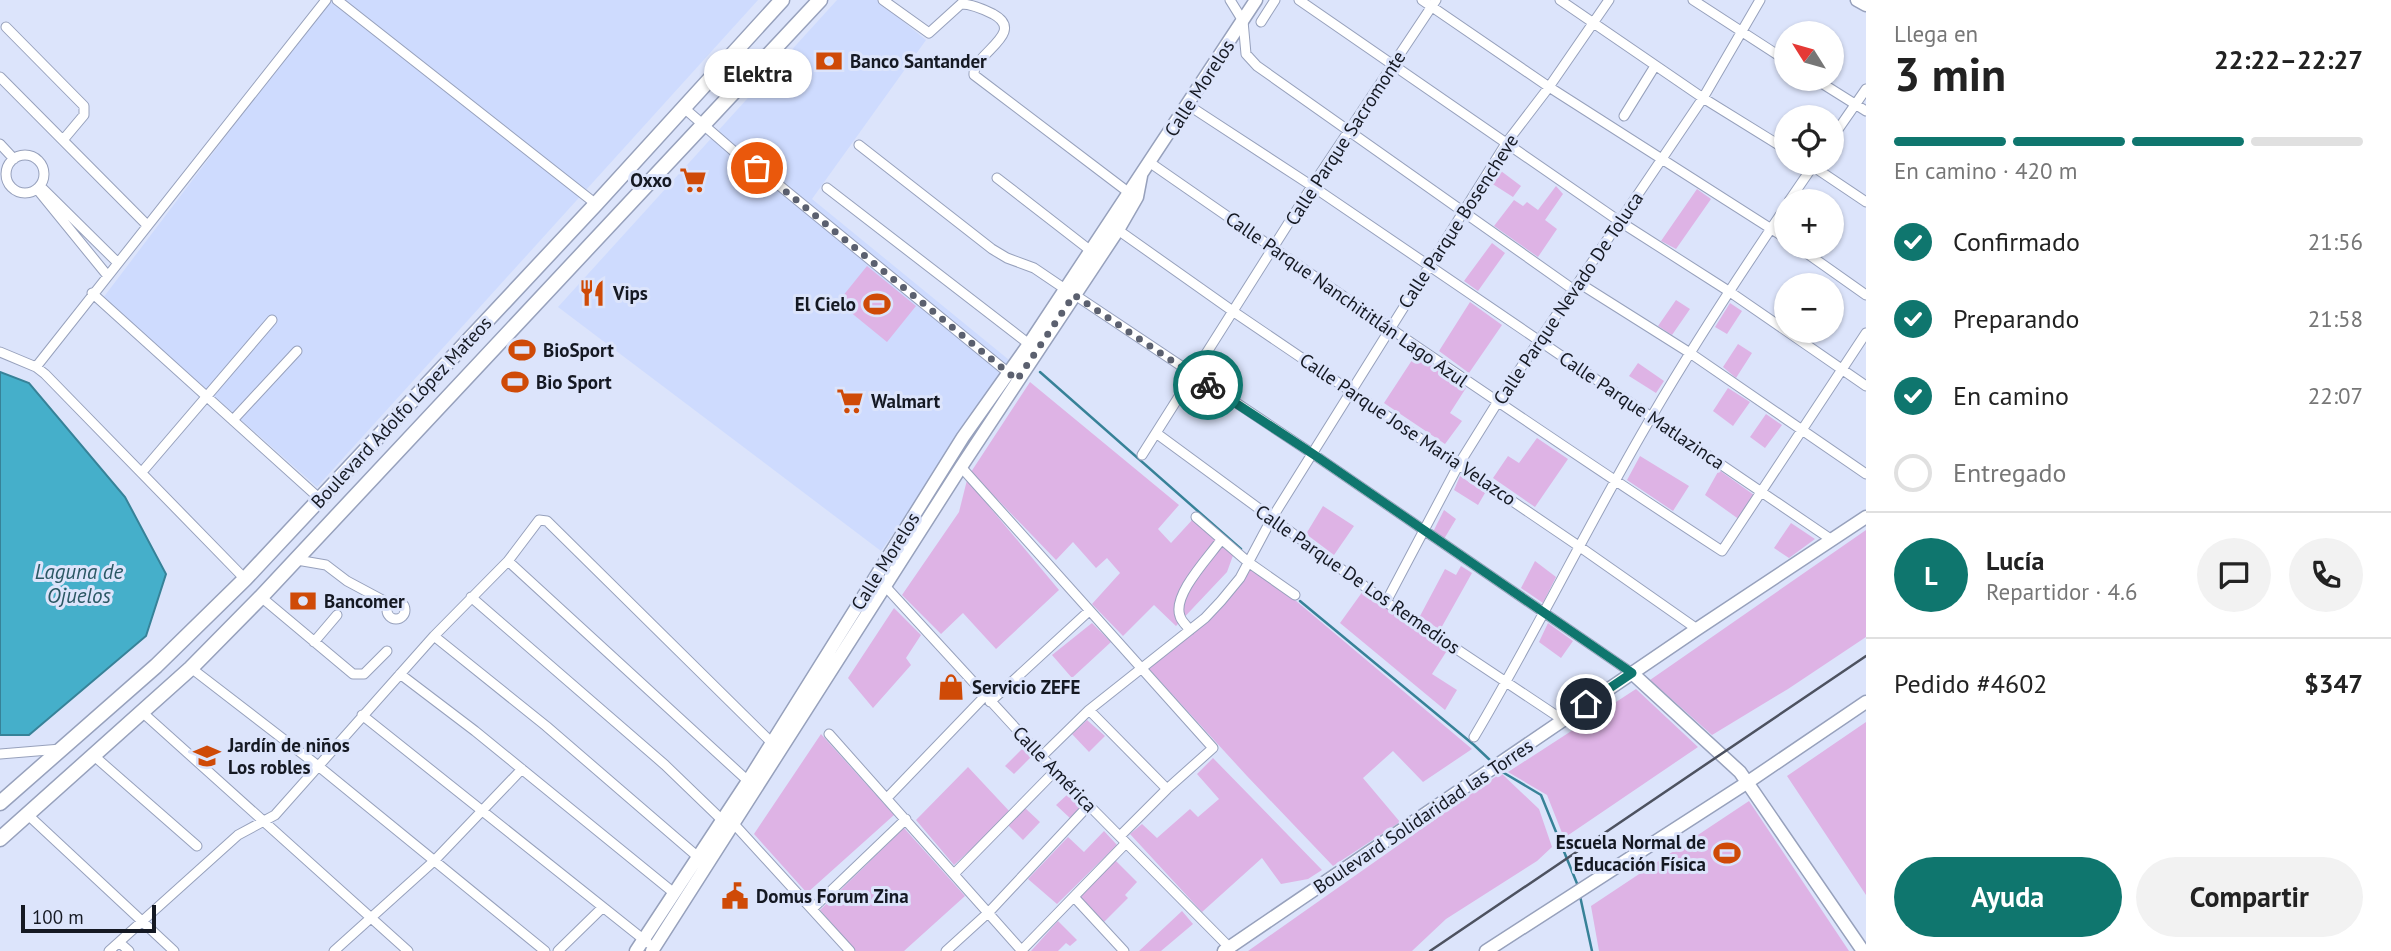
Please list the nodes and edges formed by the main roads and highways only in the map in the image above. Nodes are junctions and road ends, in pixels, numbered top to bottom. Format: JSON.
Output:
{"nodes":[{"id":1,"x":782,"y":0,"type":"edge"},
{"id":2,"x":820,"y":0,"type":"edge"},
{"id":3,"x":1256,"y":0,"type":"edge"},
{"id":4,"x":1857,"y":0,"type":"edge"},
{"id":5,"x":1866,"y":5,"type":"edge"},
{"id":6,"x":1140,"y":176,"type":"junction"},
{"id":7,"x":1070,"y":292,"type":"junction"},
{"id":8,"x":1013,"y":377,"type":"junction"},
{"id":9,"x":1866,"y":517,"type":"edge"},
{"id":10,"x":1632,"y":673,"type":"junction"},
{"id":11,"x":1866,"y":702,"type":"edge"},
{"id":12,"x":776,"y":747,"type":"junction"},
{"id":13,"x":1762,"y":772,"type":"junction"},
{"id":14,"x":1748,"y":782,"type":"junction"},
{"id":15,"x":1761,"y":800,"type":"junction"},
{"id":16,"x":0,"y":803,"type":"edge"},
{"id":17,"x":728,"y":822,"type":"junction"},
{"id":18,"x":0,"y":839,"type":"edge"},
{"id":19,"x":639,"y":945,"type":"edge"},
{"id":20,"x":1227,"y":949,"type":"edge"},
{"id":21,"x":654,"y":950,"type":"edge"},
{"id":22,"x":1486,"y":951,"type":"edge"},
{"id":23,"x":1863,"y":951,"type":"edge"}],
"edges":[{"from":1,"to":16,"type":"main road","name":"Boulevard Adolfo López Mateos"},
{"from":2,"to":18,"type":"main road","name":"Boulevard Adolfo López Mateos"},
{"from":3,"to":6,"type":"main road","name":"Calle Morelos"},
{"from":4,"to":5,"type":"main road"},
{"from":6,"to":7,"type":"main road","name":"Calle Morelos"},
{"from":6,"to":7,"type":"main road","name":"Calle Morelos"},
{"from":7,"to":8,"type":"main road","name":"Calle Morelos"},
{"from":7,"to":8,"type":"main road","name":"Calle Morelos"},
{"from":8,"to":12,"type":"main road","name":"Calle Morelos"},
{"from":8,"to":12,"type":"main road","name":"Calle Morelos"},
{"from":9,"to":10,"type":"main road","name":"Boulevard Solidaridad las Torres"},
{"from":10,"to":14,"type":"main road"},
{"from":10,"to":20,"type":"main road","name":"Boulevard Solidaridad las Torres"},
{"from":11,"to":13,"type":"main road"},
{"from":12,"to":17,"type":"main road","name":"Calle Morelos"},
{"from":12,"to":17,"type":"main road","name":"Calle Morelos"},
{"from":13,"to":14,"type":"main road"},
{"from":13,"to":15,"type":"main road"},
{"from":14,"to":15,"type":"main road"},
{"from":14,"to":22,"type":"main road"},
{"from":15,"to":23,"type":"main road"},
{"from":17,"to":19,"type":"main road","name":"Calle Morelos"},
{"from":17,"to":21,"type":"main road","name":"Calle Morelos"}]}
